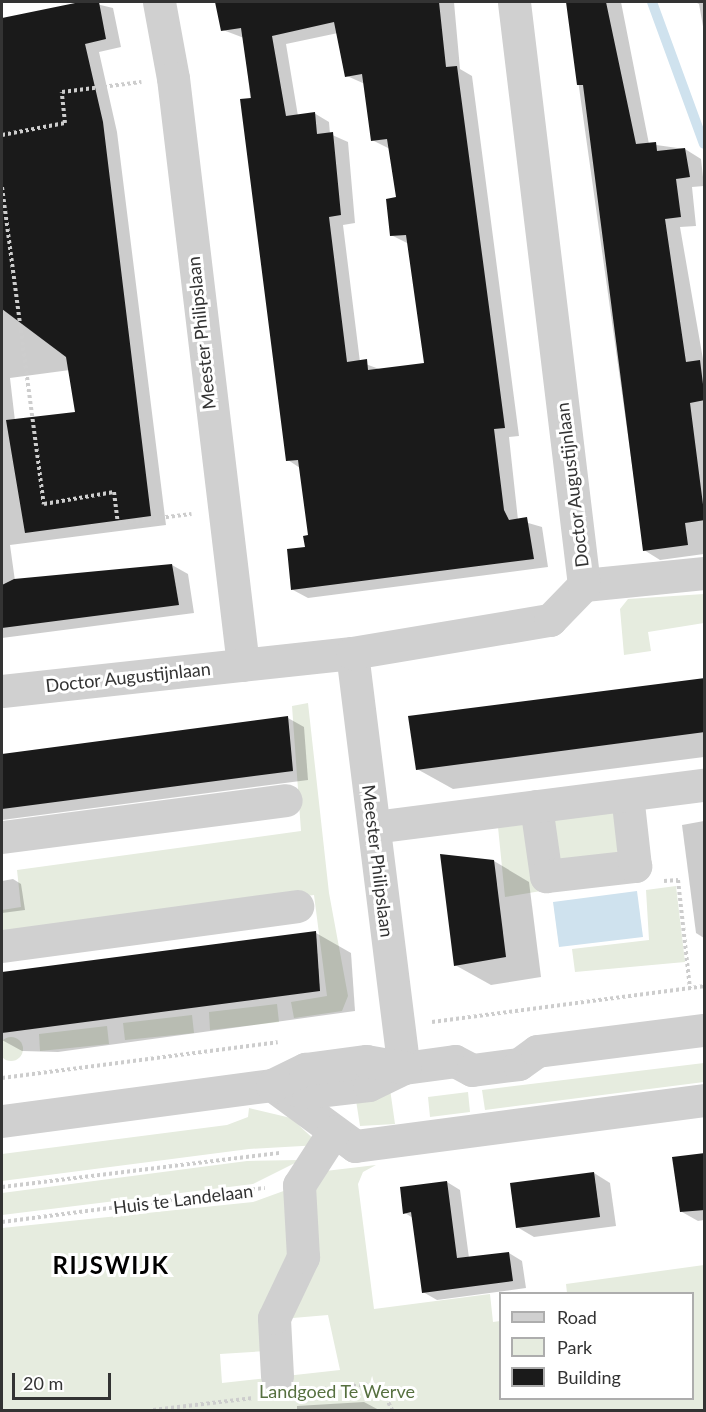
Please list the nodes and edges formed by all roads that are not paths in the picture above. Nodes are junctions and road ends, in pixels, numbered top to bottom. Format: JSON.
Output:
{"nodes":[{"id":1,"x":159,"y":2,"type":"edge"},
{"id":2,"x":514,"y":2,"type":"edge"},
{"id":3,"x":705,"y":573,"type":"edge"},
{"id":4,"x":584,"y":585,"type":"junction"},
{"id":5,"x":352,"y":653,"type":"junction"},
{"id":6,"x":243,"y":665,"type":"junction"},
{"id":7,"x":2,"y":691,"type":"edge"},
{"id":8,"x":705,"y":785,"type":"edge"},
{"id":9,"x":627,"y":795,"type":"junction"},
{"id":10,"x":286,"y":800,"type":"dead end"},
{"id":11,"x":536,"y":806,"type":"junction"},
{"id":12,"x":374,"y":827,"type":"junction"},
{"id":13,"x":2,"y":837,"type":"edge"},
{"id":14,"x":297,"y":906,"type":"dead end"},
{"id":15,"x":2,"y":946,"type":"edge"},
{"id":16,"x":705,"y":1030,"type":"edge"},
{"id":17,"x":404,"y":1068,"type":"junction"},
{"id":18,"x":272,"y":1085,"type":"junction"},
{"id":19,"x":705,"y":1100,"type":"edge"},
{"id":20,"x":2,"y":1121,"type":"edge"},
{"id":21,"x":319,"y":1152,"type":"junction"},
{"id":22,"x":279,"y":1388,"type":"road end"}],
"edges":[{"from":1,"to":6,"type":"street","name":"Meester Philipslaan"},
{"from":2,"to":4,"type":"street","name":"Doctor Augustijnlaan"},
{"from":3,"to":4,"type":"street"},
{"from":4,"to":5,"type":"street","name":"Doctor Augustijnlaan"},
{"from":5,"to":6,"type":"street","name":"Doctor Augustijnlaan"},
{"from":5,"to":12,"type":"street","name":"Meester Philipslaan"},
{"from":6,"to":7,"type":"street","name":"Doctor Augustijnlaan"},
{"from":8,"to":9,"type":"street"},
{"from":9,"to":11,"type":"street"},
{"from":9,"to":11,"type":"street"},
{"from":10,"to":13,"type":"street"},
{"from":11,"to":12,"type":"street"},
{"from":12,"to":17,"type":"street","name":"Meester Philipslaan"},
{"from":14,"to":15,"type":"street"},
{"from":16,"to":17,"type":"street"},
{"from":17,"to":18,"type":"street"},
{"from":18,"to":20,"type":"street"},
{"from":18,"to":21,"type":"street"},
{"from":19,"to":21,"type":"street"},
{"from":21,"to":22,"type":"street"}]}
